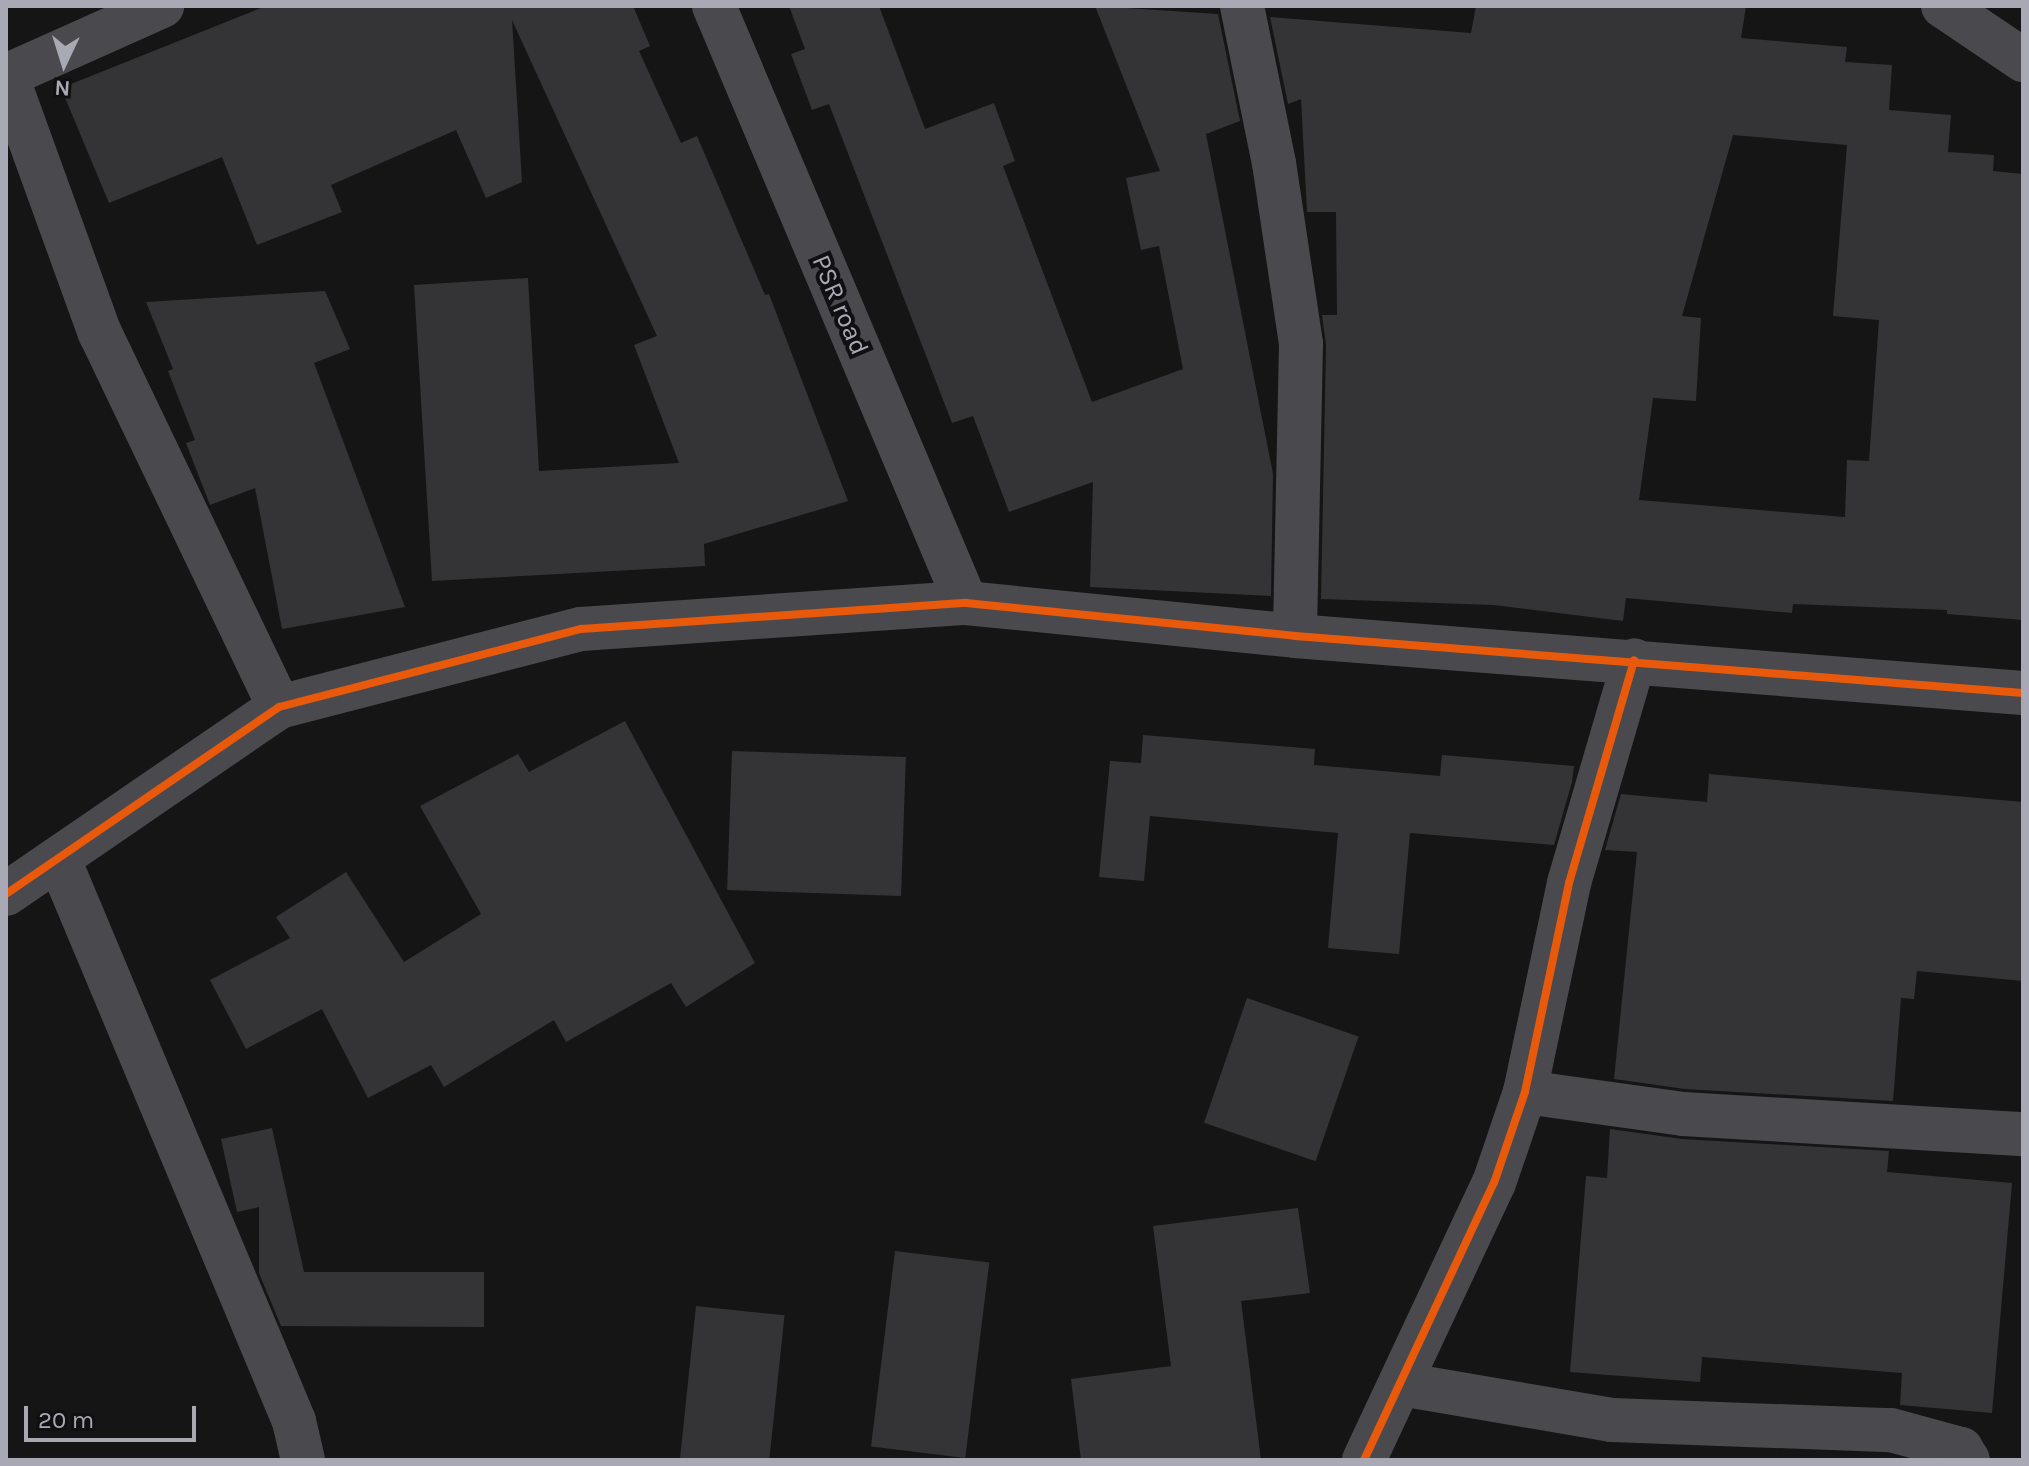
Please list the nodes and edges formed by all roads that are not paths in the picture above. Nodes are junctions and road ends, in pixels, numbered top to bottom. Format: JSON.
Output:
{"nodes":[{"id":1,"x":162,"y":6,"type":"edge"},
{"id":2,"x":714,"y":6,"type":"edge"},
{"id":3,"x":1242,"y":6,"type":"edge"},
{"id":4,"x":1943,"y":6,"type":"edge"},
{"id":5,"x":2023,"y":60,"type":"edge"},
{"id":6,"x":7,"y":75,"type":"edge"},
{"id":7,"x":966,"y":603,"type":"junction"},
{"id":8,"x":1295,"y":636,"type":"junction"},
{"id":9,"x":1634,"y":660,"type":"junction"},
{"id":10,"x":2023,"y":693,"type":"edge"},
{"id":11,"x":279,"y":707,"type":"junction"},
{"id":12,"x":60,"y":862,"type":"junction"},
{"id":13,"x":6,"y":894,"type":"edge"},
{"id":14,"x":1525,"y":1092,"type":"junction"},
{"id":15,"x":2023,"y":1134,"type":"edge"},
{"id":16,"x":1401,"y":1384,"type":"junction"},
{"id":17,"x":303,"y":1460,"type":"edge"},
{"id":18,"x":1364,"y":1460,"type":"edge"},
{"id":19,"x":1968,"y":1460,"type":"edge"}],
"edges":[{"from":1,"to":6,"type":"street"},
{"from":2,"to":7,"type":"street","name":"PSR road"},
{"from":3,"to":8,"type":"street"},
{"from":4,"to":5,"type":"street"},
{"from":6,"to":11,"type":"street"},
{"from":7,"to":8,"type":"street"},
{"from":7,"to":11,"type":"street"},
{"from":8,"to":9,"type":"street"},
{"from":9,"to":10,"type":"street"},
{"from":9,"to":14,"type":"street"},
{"from":11,"to":12,"type":"street"},
{"from":12,"to":13,"type":"street"},
{"from":12,"to":17,"type":"street"},
{"from":14,"to":15,"type":"street"},
{"from":14,"to":16,"type":"street"},
{"from":16,"to":18,"type":"street"},
{"from":16,"to":19,"type":"street"}]}
